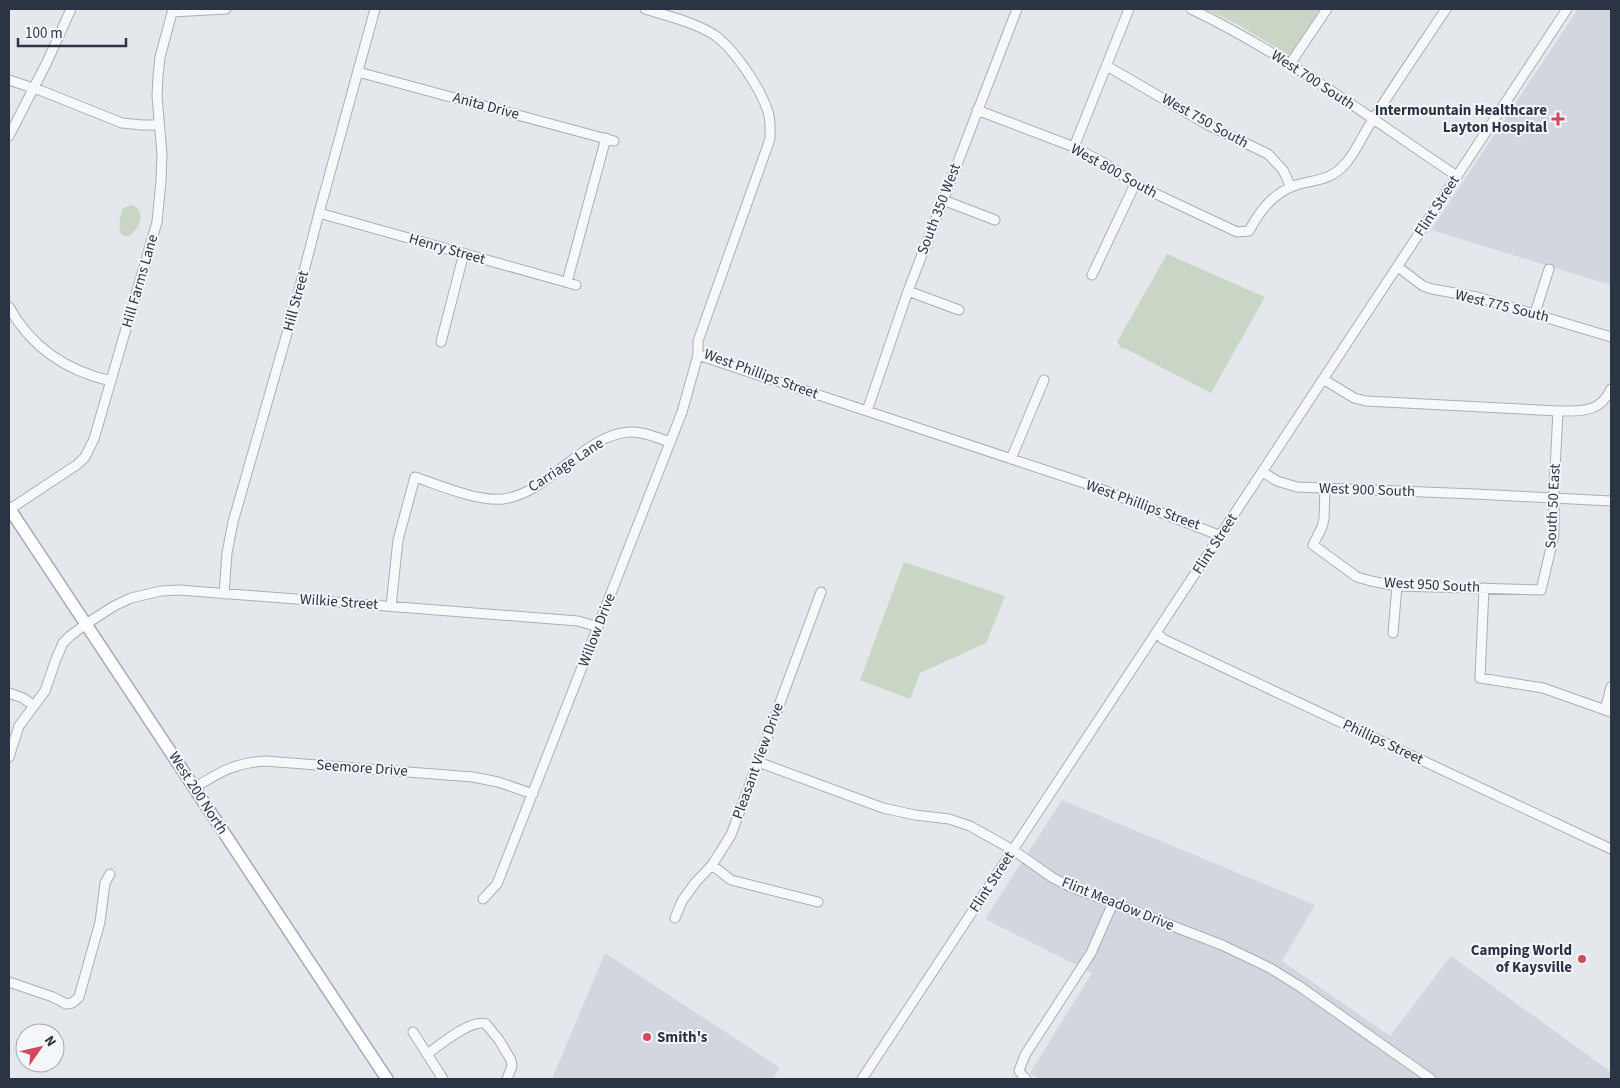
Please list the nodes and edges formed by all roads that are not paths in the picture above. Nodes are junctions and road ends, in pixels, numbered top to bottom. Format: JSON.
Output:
{"nodes":[{"id":1,"x":70,"y":9,"type":"edge"},
{"id":2,"x":226,"y":9,"type":"edge"},
{"id":3,"x":375,"y":9,"type":"edge"},
{"id":4,"x":645,"y":9,"type":"edge"},
{"id":5,"x":1017,"y":9,"type":"edge"},
{"id":6,"x":1129,"y":9,"type":"edge"},
{"id":7,"x":1191,"y":9,"type":"edge"},
{"id":8,"x":1327,"y":9,"type":"edge"},
{"id":9,"x":1446,"y":9,"type":"edge"},
{"id":10,"x":1567,"y":9,"type":"edge"},
{"id":11,"x":173,"y":10,"type":"edge"},
{"id":12,"x":1290,"y":64,"type":"junction"},
{"id":13,"x":1107,"y":66,"type":"junction"},
{"id":14,"x":358,"y":72,"type":"junction"},
{"id":15,"x":9,"y":80,"type":"edge"},
{"id":16,"x":33,"y":88,"type":"junction"},
{"id":17,"x":977,"y":110,"type":"junction"},
{"id":18,"x":1373,"y":119,"type":"junction"},
{"id":19,"x":159,"y":125,"type":"junction"},
{"id":20,"x":9,"y":136,"type":"edge"},
{"id":21,"x":1074,"y":147,"type":"junction"},
{"id":22,"x":1457,"y":176,"type":"junction"},
{"id":23,"x":1135,"y":184,"type":"junction"},
{"id":24,"x":1291,"y":187,"type":"junction"},
{"id":25,"x":943,"y":200,"type":"junction"},
{"id":26,"x":319,"y":213,"type":"junction"},
{"id":27,"x":995,"y":220,"type":"dead end"},
{"id":28,"x":464,"y":254,"type":"junction"},
{"id":29,"x":1398,"y":267,"type":"junction"},
{"id":30,"x":1549,"y":269,"type":"dead end"},
{"id":31,"x":1092,"y":275,"type":"dead end"},
{"id":32,"x":572,"y":283,"type":"joint"},
{"id":33,"x":908,"y":291,"type":"junction"},
{"id":34,"x":9,"y":307,"type":"edge"},
{"id":35,"x":959,"y":310,"type":"dead end"},
{"id":36,"x":1535,"y":313,"type":"junction"},
{"id":37,"x":1611,"y":337,"type":"edge"},
{"id":38,"x":441,"y":342,"type":"dead end"},
{"id":39,"x":698,"y":355,"type":"junction"},
{"id":40,"x":1323,"y":379,"type":"junction"},
{"id":41,"x":1044,"y":380,"type":"dead end"},
{"id":42,"x":111,"y":381,"type":"junction"},
{"id":43,"x":1611,"y":388,"type":"edge"},
{"id":44,"x":866,"y":411,"type":"junction"},
{"id":45,"x":1558,"y":411,"type":"junction"},
{"id":46,"x":670,"y":442,"type":"junction"},
{"id":47,"x":1012,"y":459,"type":"junction"},
{"id":48,"x":1262,"y":472,"type":"junction"},
{"id":49,"x":1325,"y":488,"type":"junction"},
{"id":50,"x":1554,"y":498,"type":"junction"},
{"id":51,"x":1611,"y":501,"type":"edge"},
{"id":52,"x":9,"y":509,"type":"edge"},
{"id":53,"x":1221,"y":536,"type":"junction"},
{"id":54,"x":1397,"y":586,"type":"junction"},
{"id":55,"x":1484,"y":588,"type":"junction"},
{"id":56,"x":1501,"y":588,"type":"joint"},
{"id":57,"x":821,"y":592,"type":"dead end"},
{"id":58,"x":224,"y":594,"type":"junction"},
{"id":59,"x":391,"y":606,"type":"junction"},
{"id":60,"x":86,"y":624,"type":"junction"},
{"id":61,"x":598,"y":627,"type":"junction"},
{"id":62,"x":1157,"y":633,"type":"junction"},
{"id":63,"x":1393,"y":633,"type":"dead end"},
{"id":64,"x":1611,"y":687,"type":"edge"},
{"id":65,"x":9,"y":693,"type":"edge"},
{"id":66,"x":34,"y":706,"type":"junction"},
{"id":67,"x":1608,"y":711,"type":"edge"},
{"id":68,"x":9,"y":757,"type":"edge"},
{"id":69,"x":758,"y":762,"type":"junction"},
{"id":70,"x":194,"y":788,"type":"junction"},
{"id":71,"x":533,"y":794,"type":"junction"},
{"id":72,"x":1611,"y":849,"type":"edge"},
{"id":73,"x":1012,"y":850,"type":"junction"},
{"id":74,"x":712,"y":865,"type":"junction"},
{"id":75,"x":110,"y":874,"type":"dead end"},
{"id":76,"x":483,"y":900,"type":"dead end"},
{"id":77,"x":818,"y":902,"type":"dead end"},
{"id":78,"x":1113,"y":903,"type":"junction"},
{"id":79,"x":675,"y":918,"type":"dead end"},
{"id":80,"x":9,"y":982,"type":"edge"},
{"id":81,"x":413,"y":1032,"type":"dead end"},
{"id":82,"x":427,"y":1054,"type":"junction"},
{"id":83,"x":386,"y":1079,"type":"edge"},
{"id":84,"x":443,"y":1079,"type":"edge"},
{"id":85,"x":507,"y":1079,"type":"edge"},
{"id":86,"x":862,"y":1079,"type":"edge"},
{"id":87,"x":1026,"y":1079,"type":"edge"},
{"id":88,"x":1431,"y":1079,"type":"edge"}],
"edges":[{"from":1,"to":16,"type":"street"},
{"from":2,"to":11,"type":"street"},
{"from":3,"to":14,"type":"street","name":"Hill Street"},
{"from":4,"to":39,"type":"street","name":"West Phillips Street"},
{"from":5,"to":17,"type":"street","name":"South 350 West"},
{"from":6,"to":13,"type":"street"},
{"from":7,"to":12,"type":"street","name":"West 700 South"},
{"from":8,"to":12,"type":"street"},
{"from":9,"to":18,"type":"street"},
{"from":10,"to":22,"type":"street","name":"Flint Street"},
{"from":11,"to":19,"type":"street","name":"Hill Farms Lane"},
{"from":12,"to":18,"type":"street","name":"West 700 South"},
{"from":13,"to":21,"type":"street"},
{"from":13,"to":24,"type":"street","name":"West 750 South"},
{"from":14,"to":26,"type":"street","name":"Hill Street"},
{"from":14,"to":32,"type":"street","name":"Anita Drive"},
{"from":15,"to":16,"type":"street"},
{"from":16,"to":19,"type":"street"},
{"from":16,"to":20,"type":"street"},
{"from":17,"to":21,"type":"street","name":"West 800 South"},
{"from":17,"to":25,"type":"street","name":"South 350 West"},
{"from":18,"to":22,"type":"street","name":"West 700 South"},
{"from":18,"to":24,"type":"street"},
{"from":19,"to":42,"type":"street","name":"Hill Farms Lane"},
{"from":21,"to":23,"type":"street","name":"West 800 South"},
{"from":22,"to":29,"type":"street","name":"Flint Street"},
{"from":23,"to":24,"type":"street","name":"West 800 South"},
{"from":23,"to":31,"type":"street"},
{"from":25,"to":27,"type":"street"},
{"from":25,"to":33,"type":"street","name":"South 350 West"},
{"from":26,"to":28,"type":"street","name":"Henry Street"},
{"from":26,"to":58,"type":"street","name":"Hill Street"},
{"from":28,"to":32,"type":"street","name":"Henry Street"},
{"from":28,"to":38,"type":"street"},
{"from":29,"to":36,"type":"street","name":"West 775 South"},
{"from":29,"to":40,"type":"street","name":"Flint Street"},
{"from":30,"to":36,"type":"street"},
{"from":33,"to":35,"type":"street"},
{"from":33,"to":44,"type":"street","name":"South 350 West"},
{"from":34,"to":42,"type":"street"},
{"from":36,"to":37,"type":"street","name":"West 775 South"},
{"from":39,"to":44,"type":"street","name":"West Phillips Street"},
{"from":39,"to":46,"type":"street","name":"Willow Drive"},
{"from":40,"to":45,"type":"street"},
{"from":40,"to":48,"type":"street","name":"Flint Street"},
{"from":41,"to":47,"type":"street"},
{"from":42,"to":52,"type":"street","name":"Hill Farms Lane"},
{"from":43,"to":45,"type":"street"},
{"from":44,"to":47,"type":"street","name":"West Phillips Street"},
{"from":45,"to":50,"type":"street","name":"South 50 East"},
{"from":46,"to":59,"type":"street","name":"Carriage Lane"},
{"from":46,"to":61,"type":"street","name":"Willow Drive"},
{"from":47,"to":53,"type":"street","name":"West Phillips Street"},
{"from":48,"to":49,"type":"street","name":"West 900 South"},
{"from":48,"to":53,"type":"street","name":"Flint Street"},
{"from":49,"to":50,"type":"street","name":"West 900 South"},
{"from":49,"to":54,"type":"street","name":"West 950 South"},
{"from":50,"to":51,"type":"street","name":"West 900 South"},
{"from":50,"to":56,"type":"street","name":"South 50 East"},
{"from":52,"to":60,"type":"main road","name":"West 200 North"},
{"from":53,"to":62,"type":"street","name":"Flint Street"},
{"from":54,"to":55,"type":"street","name":"West 950 South"},
{"from":54,"to":63,"type":"street"},
{"from":55,"to":56,"type":"street","name":"West 950 South"},
{"from":55,"to":67,"type":"street"},
{"from":57,"to":69,"type":"street","name":"Pleasant View Drive"},
{"from":58,"to":59,"type":"street","name":"Wilkie Street"},
{"from":58,"to":60,"type":"street","name":"Wilkie Street"},
{"from":59,"to":61,"type":"street","name":"Wilkie Street"},
{"from":60,"to":66,"type":"street","name":"Wilkie Street"},
{"from":60,"to":70,"type":"main road","name":"West 200 North"},
{"from":61,"to":71,"type":"street","name":"Willow Drive"},
{"from":62,"to":72,"type":"street","name":"Phillips Street"},
{"from":62,"to":73,"type":"street","name":"Flint Street"},
{"from":64,"to":67,"type":"street"},
{"from":65,"to":66,"type":"street"},
{"from":66,"to":68,"type":"street","name":"Wilkie Street"},
{"from":69,"to":73,"type":"street","name":"Flint Meadow Drive"},
{"from":69,"to":74,"type":"street","name":"Pleasant View Drive"},
{"from":70,"to":71,"type":"street","name":"Seemore Drive"},
{"from":70,"to":83,"type":"main road","name":"West 200 North"},
{"from":71,"to":76,"type":"street","name":"Willow Drive"},
{"from":73,"to":78,"type":"street","name":"Flint Meadow Drive"},
{"from":73,"to":86,"type":"street","name":"Flint Street"},
{"from":74,"to":77,"type":"street"},
{"from":74,"to":79,"type":"street","name":"Pleasant View Drive"},
{"from":75,"to":80,"type":"street"},
{"from":78,"to":87,"type":"street"},
{"from":78,"to":88,"type":"street","name":"Flint Meadow Drive"},
{"from":81,"to":82,"type":"street"},
{"from":82,"to":84,"type":"street"},
{"from":82,"to":85,"type":"street"}]}
